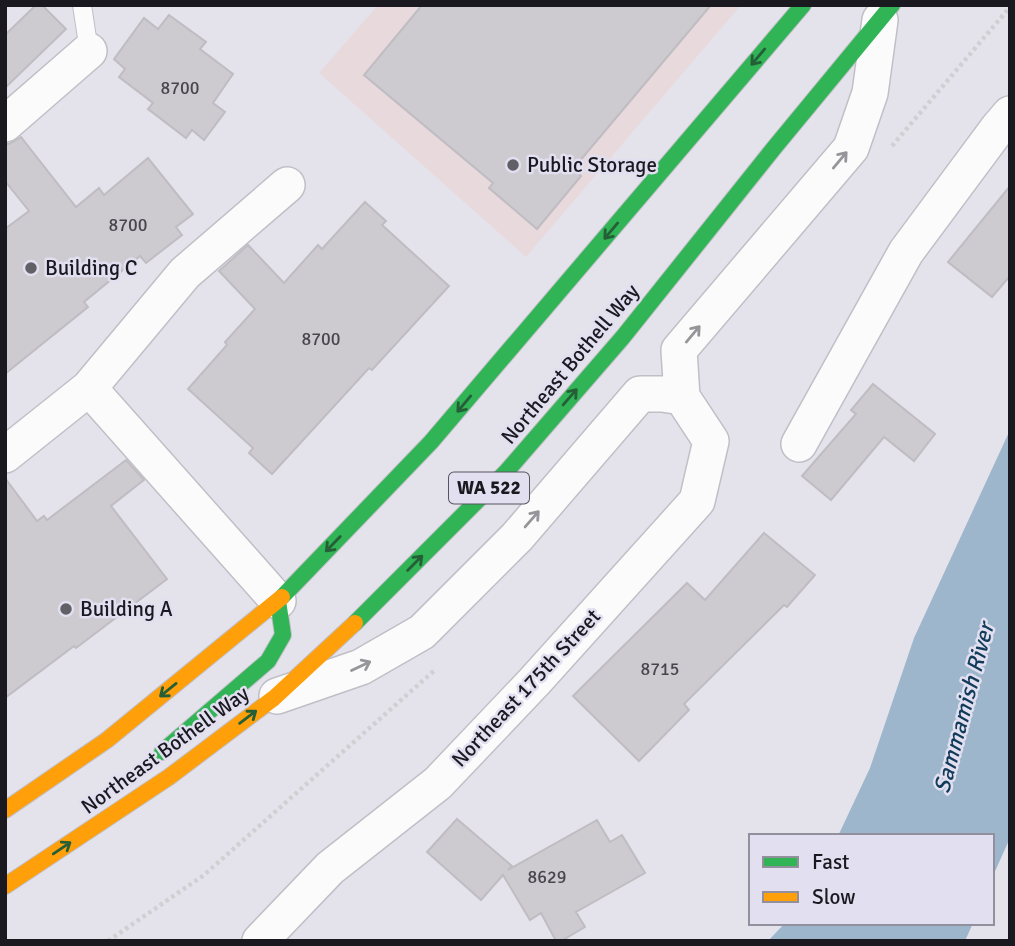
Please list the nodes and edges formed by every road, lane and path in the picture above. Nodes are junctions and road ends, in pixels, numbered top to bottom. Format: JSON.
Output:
{"nodes":[{"id":1,"x":82,"y":5,"type":"edge"},
{"id":2,"x":803,"y":5,"type":"edge"},
{"id":3,"x":886,"y":13,"type":"edge"},
{"id":4,"x":89,"y":51,"type":"joint"},
{"id":5,"x":1010,"y":114,"type":"edge"},
{"id":6,"x":5,"y":124,"type":"edge"},
{"id":7,"x":287,"y":185,"type":"dead end"},
{"id":8,"x":89,"y":388,"type":"junction"},
{"id":9,"x":682,"y":397,"type":"junction"},
{"id":10,"x":799,"y":444,"type":"dead end"},
{"id":11,"x":5,"y":455,"type":"edge"},
{"id":12,"x":278,"y":601,"type":"junction"},
{"id":13,"x":440,"y":664,"type":"dead end"},
{"id":14,"x":274,"y":698,"type":"junction"},
{"id":15,"x":152,"y":761,"type":"dead end"},
{"id":16,"x":120,"y":789,"type":"dead end"},
{"id":17,"x":5,"y":810,"type":"edge"},
{"id":18,"x":97,"y":825,"type":"junction"},
{"id":19,"x":5,"y":886,"type":"edge"},
{"id":20,"x":108,"y":941,"type":"edge"},
{"id":21,"x":260,"y":941,"type":"edge"}],
"edges":[{"from":1,"to":4,"type":"lane"},
{"from":2,"to":12,"type":"main road","name":"Northeast Bothell Way","one_way":true},
{"from":9,"to":3,"type":"street","one_way":true},
{"from":14,"to":3,"type":"main road","name":"Northeast Bothell Way","number":"WA 522","one_way":true},
{"from":4,"to":6,"type":"street"},
{"from":5,"to":10,"type":"street"},
{"from":7,"to":8,"type":"street"},
{"from":8,"to":11,"type":"street"},
{"from":8,"to":12,"type":"street"},
{"from":14,"to":9,"type":"street","one_way":true},
{"from":9,"to":21,"type":"street","name":"Northeast 175th Street"},
{"from":12,"to":15,"type":"main road"},
{"from":12,"to":17,"type":"main road","name":"Northeast Bothell Way","one_way":true},
{"from":13,"to":20,"type":"path"},
{"from":18,"to":14,"type":"main road","name":"Northeast Bothell Way","number":"WA 522","one_way":true},
{"from":16,"to":18,"type":"main road"},
{"from":19,"to":18,"type":"main road","name":"Northeast Bothell Way","number":"WA 522","one_way":true}]}
